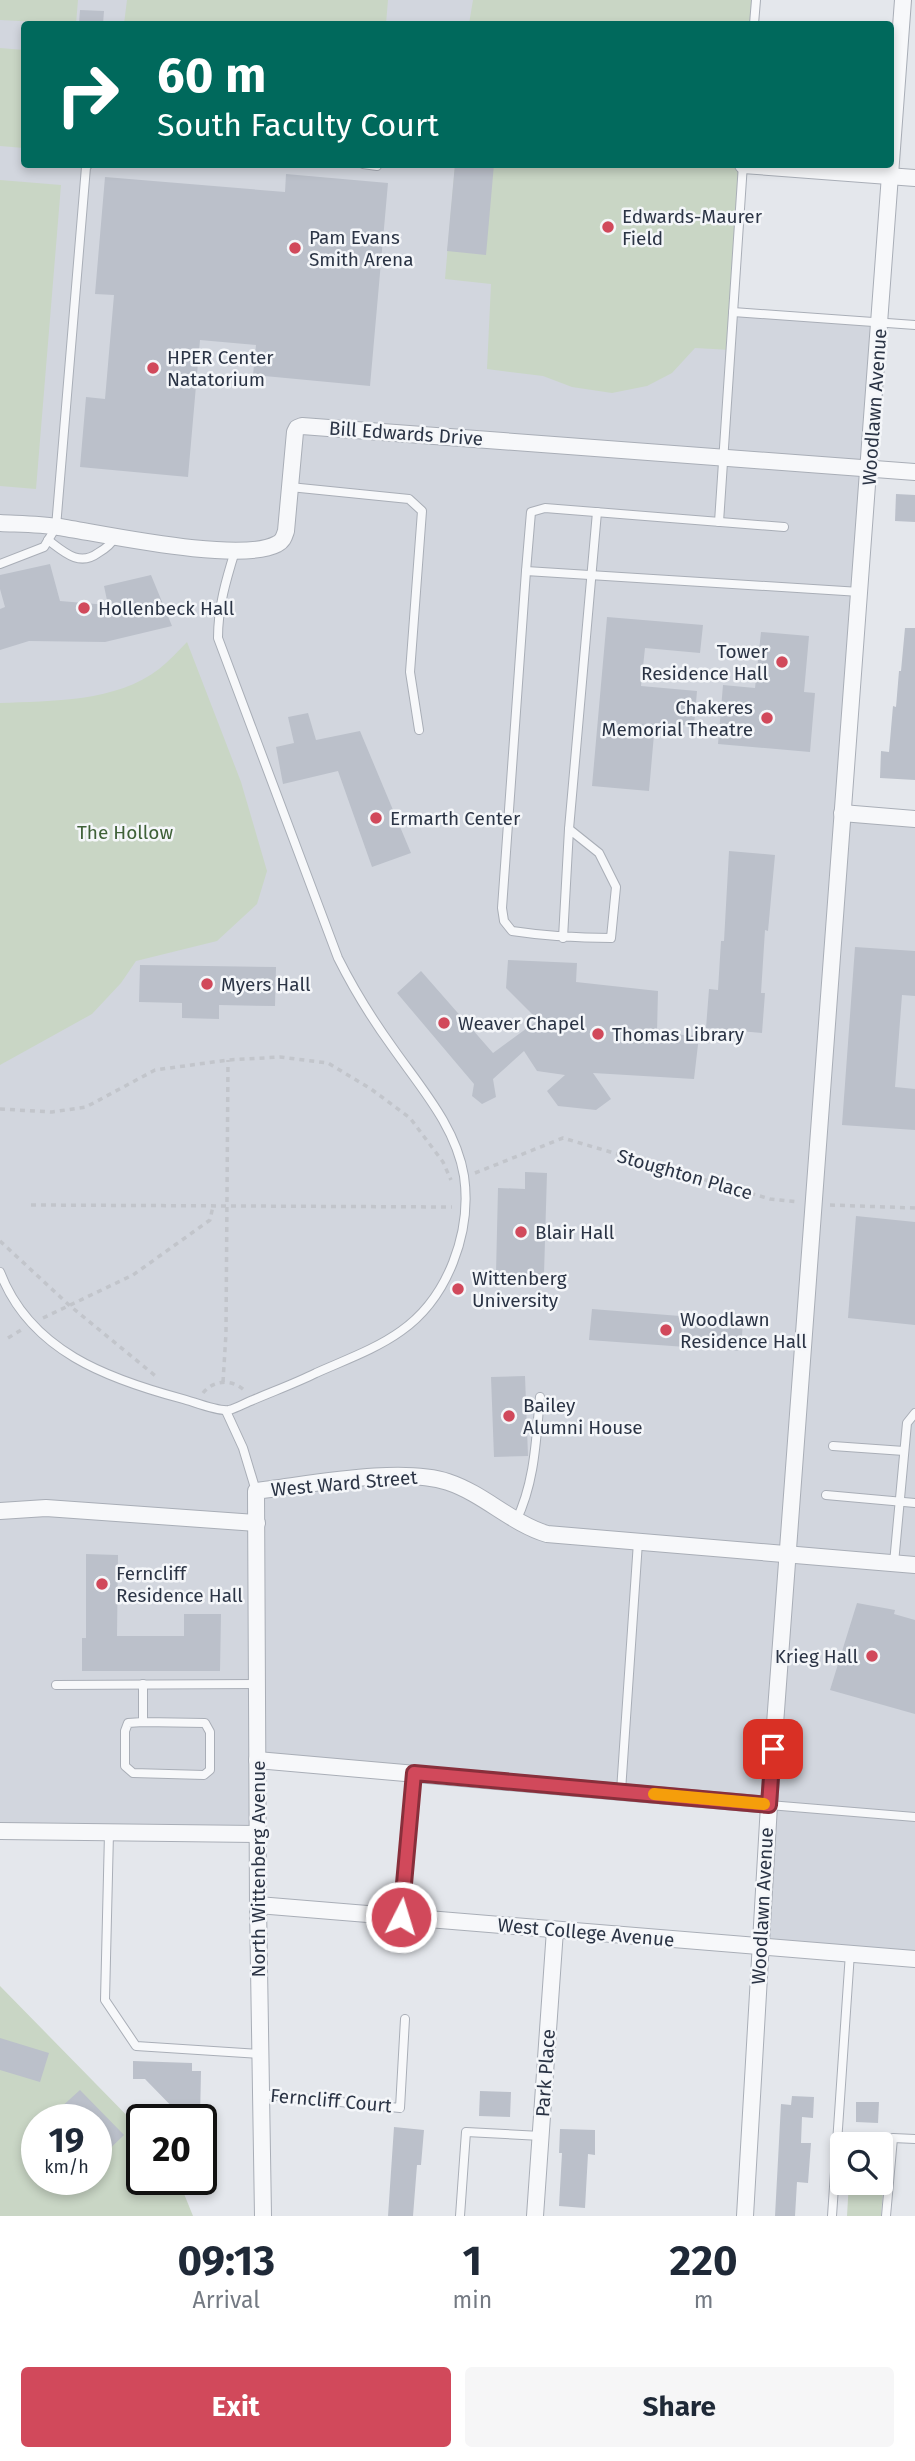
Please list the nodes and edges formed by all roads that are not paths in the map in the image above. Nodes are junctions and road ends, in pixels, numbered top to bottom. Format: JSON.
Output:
{"nodes":[{"id":1,"x":756,"y":0,"type":"edge"},
{"id":2,"x":903,"y":0,"type":"edge"},
{"id":3,"x":754,"y":21,"type":"edge"},
{"id":4,"x":908,"y":31,"type":"edge"},
{"id":5,"x":894,"y":144,"type":"edge"},
{"id":6,"x":86,"y":168,"type":"edge"},
{"id":7,"x":743,"y":168,"type":"edge"},
{"id":8,"x":783,"y":168,"type":"edge"},
{"id":9,"x":891,"y":168,"type":"edge"},
{"id":10,"x":890,"y":176,"type":"junction"},
{"id":11,"x":915,"y":178,"type":"edge"},
{"id":12,"x":733,"y":312,"type":"junction"},
{"id":13,"x":880,"y":322,"type":"junction"},
{"id":14,"x":915,"y":325,"type":"edge"},
{"id":15,"x":723,"y":457,"type":"junction"},
{"id":16,"x":869,"y":469,"type":"junction"},
{"id":17,"x":915,"y":472,"type":"edge"},
{"id":18,"x":289,"y":487,"type":"junction"},
{"id":19,"x":597,"y":512,"type":"junction"},
{"id":20,"x":719,"y":522,"type":"junction"},
{"id":21,"x":0,"y":523,"type":"edge"},
{"id":22,"x":784,"y":527,"type":"dead end"},
{"id":23,"x":52,"y":533,"type":"junction"},
{"id":24,"x":115,"y":537,"type":"junction"},
{"id":25,"x":235,"y":551,"type":"junction"},
{"id":26,"x":0,"y":564,"type":"edge"},
{"id":27,"x":526,"y":571,"type":"junction"},
{"id":28,"x":591,"y":575,"type":"junction"},
{"id":29,"x":860,"y":592,"type":"junction"},
{"id":30,"x":419,"y":730,"type":"dead end"},
{"id":31,"x":842,"y":813,"type":"junction"},
{"id":32,"x":915,"y":819,"type":"edge"},
{"id":33,"x":569,"y":829,"type":"junction"},
{"id":34,"x":563,"y":938,"type":"junction"},
{"id":35,"x":0,"y":1272,"type":"edge"},
{"id":36,"x":540,"y":1397,"type":"dead end"},
{"id":37,"x":226,"y":1411,"type":"junction"},
{"id":38,"x":915,"y":1413,"type":"edge"},
{"id":39,"x":833,"y":1446,"type":"dead end"},
{"id":40,"x":904,"y":1451,"type":"junction"},
{"id":41,"x":256,"y":1491,"type":"junction"},
{"id":42,"x":827,"y":1495,"type":"dead end"},
{"id":43,"x":899,"y":1502,"type":"junction"},
{"id":44,"x":915,"y":1503,"type":"edge"},
{"id":45,"x":0,"y":1511,"type":"edge"},
{"id":46,"x":516,"y":1521,"type":"junction"},
{"id":47,"x":257,"y":1522,"type":"junction"},
{"id":48,"x":638,"y":1542,"type":"junction"},
{"id":49,"x":789,"y":1554,"type":"junction"},
{"id":50,"x":894,"y":1563,"type":"junction"},
{"id":51,"x":915,"y":1564,"type":"edge"},
{"id":52,"x":143,"y":1684,"type":"junction"},
{"id":53,"x":257,"y":1684,"type":"junction"},
{"id":54,"x":56,"y":1685,"type":"dead end"},
{"id":55,"x":143,"y":1722,"type":"junction"},
{"id":56,"x":257,"y":1760,"type":"junction"},
{"id":57,"x":414,"y":1773,"type":"junction"},
{"id":58,"x":621,"y":1791,"type":"junction"},
{"id":59,"x":769,"y":1805,"type":"junction"},
{"id":60,"x":915,"y":1817,"type":"edge"},
{"id":61,"x":0,"y":1831,"type":"edge"},
{"id":62,"x":109,"y":1833,"type":"junction"},
{"id":63,"x":257,"y":1834,"type":"junction"},
{"id":64,"x":258,"y":1905,"type":"junction"},
{"id":65,"x":401,"y":1917,"type":"junction"},
{"id":66,"x":555,"y":1930,"type":"junction"},
{"id":67,"x":760,"y":1946,"type":"junction"},
{"id":68,"x":850,"y":1953,"type":"junction"},
{"id":69,"x":915,"y":1959,"type":"edge"},
{"id":70,"x":405,"y":2019,"type":"dead end"},
{"id":71,"x":259,"y":2054,"type":"junction"},
{"id":72,"x":260,"y":2094,"type":"junction"},
{"id":73,"x":541,"y":2136,"type":"junction"},
{"id":74,"x":915,"y":2139,"type":"edge"},
{"id":75,"x":263,"y":2216,"type":"edge"},
{"id":76,"x":460,"y":2216,"type":"edge"},
{"id":77,"x":535,"y":2216,"type":"edge"},
{"id":78,"x":745,"y":2216,"type":"edge"},
{"id":79,"x":832,"y":2216,"type":"edge"},
{"id":80,"x":886,"y":2216,"type":"edge"}],
"edges":[{"from":1,"to":3,"type":"lane"},
{"from":2,"to":4,"type":"street","name":"Woodlawn Avenue"},
{"from":4,"to":5,"type":"street","name":"Woodlawn Avenue"},
{"from":6,"to":23,"type":"lane"},
{"from":7,"to":12,"type":"lane"},
{"from":8,"to":10,"type":"street"},
{"from":9,"to":10,"type":"street","name":"Woodlawn Avenue"},
{"from":10,"to":11,"type":"street"},
{"from":10,"to":13,"type":"street","name":"Woodlawn Avenue"},
{"from":12,"to":13,"type":"lane"},
{"from":12,"to":15,"type":"lane"},
{"from":13,"to":14,"type":"lane"},
{"from":13,"to":16,"type":"street","name":"Woodlawn Avenue"},
{"from":15,"to":16,"type":"street","name":"Bill Edwards Drive"},
{"from":15,"to":18,"type":"street","name":"Bill Edwards Drive"},
{"from":15,"to":20,"type":"lane"},
{"from":16,"to":17,"type":"street","name":"Bill Edwards Drive"},
{"from":16,"to":29,"type":"street","name":"Woodlawn Avenue"},
{"from":18,"to":25,"type":"street","name":"Bill Edwards Drive"},
{"from":18,"to":30,"type":"lane"},
{"from":19,"to":20,"type":"lane"},
{"from":19,"to":27,"type":"lane"},
{"from":19,"to":28,"type":"lane"},
{"from":20,"to":22,"type":"lane"},
{"from":21,"to":23,"type":"street","name":"Bill Edwards Drive"},
{"from":23,"to":24,"type":"street","name":"Bill Edwards Drive"},
{"from":23,"to":24,"type":"lane"},
{"from":23,"to":26,"type":"lane"},
{"from":24,"to":25,"type":"street","name":"Bill Edwards Drive"},
{"from":25,"to":37,"type":"lane"},
{"from":27,"to":28,"type":"lane"},
{"from":27,"to":34,"type":"lane"},
{"from":28,"to":29,"type":"lane"},
{"from":28,"to":33,"type":"lane"},
{"from":29,"to":31,"type":"street","name":"Woodlawn Avenue"},
{"from":31,"to":32,"type":"street"},
{"from":31,"to":49,"type":"street","name":"Woodlawn Avenue"},
{"from":33,"to":34,"type":"lane"},
{"from":33,"to":34,"type":"lane"},
{"from":35,"to":37,"type":"lane"},
{"from":36,"to":46,"type":"lane"},
{"from":37,"to":41,"type":"lane"},
{"from":38,"to":40,"type":"lane"},
{"from":39,"to":40,"type":"lane"},
{"from":40,"to":43,"type":"lane"},
{"from":41,"to":46,"type":"street","name":"West Ward Street"},
{"from":41,"to":47,"type":"street","name":"West Ward Street"},
{"from":42,"to":43,"type":"lane"},
{"from":43,"to":44,"type":"lane"},
{"from":43,"to":50,"type":"lane"},
{"from":45,"to":47,"type":"street","name":"West Ward Street"},
{"from":46,"to":48,"type":"street","name":"West Ward Street"},
{"from":47,"to":53,"type":"street","name":"North Wittenberg Avenue"},
{"from":48,"to":49,"type":"street","name":"West Ward Street"},
{"from":48,"to":58,"type":"lane"},
{"from":49,"to":50,"type":"street","name":"West Ward Street"},
{"from":49,"to":59,"type":"street","name":"Woodlawn Avenue"},
{"from":50,"to":51,"type":"street","name":"West Ward Street"},
{"from":52,"to":53,"type":"lane"},
{"from":52,"to":54,"type":"lane"},
{"from":52,"to":55,"type":"lane"},
{"from":53,"to":56,"type":"street","name":"North Wittenberg Avenue"},
{"from":55,"to":55,"type":"lane"},
{"from":56,"to":57,"type":"street"},
{"from":56,"to":63,"type":"street","name":"North Wittenberg Avenue"},
{"from":57,"to":58,"type":"street"},
{"from":57,"to":65,"type":"lane"},
{"from":58,"to":59,"type":"street"},
{"from":59,"to":60,"type":"lane"},
{"from":59,"to":67,"type":"street","name":"Woodlawn Avenue"},
{"from":61,"to":62,"type":"street"},
{"from":62,"to":63,"type":"street"},
{"from":62,"to":71,"type":"lane"},
{"from":63,"to":64,"type":"street","name":"North Wittenberg Avenue"},
{"from":64,"to":65,"type":"street","name":"West College Avenue"},
{"from":64,"to":71,"type":"street","name":"North Wittenberg Avenue"},
{"from":65,"to":66,"type":"street","name":"West College Avenue"},
{"from":66,"to":67,"type":"street","name":"West College Avenue"},
{"from":66,"to":73,"type":"street","name":"Park Place"},
{"from":67,"to":68,"type":"street","name":"West College Avenue"},
{"from":67,"to":78,"type":"street","name":"Woodlawn Avenue"},
{"from":68,"to":69,"type":"street","name":"West College Avenue"},
{"from":68,"to":79,"type":"lane"},
{"from":70,"to":72,"type":"lane","name":"Ferncliff Court"},
{"from":71,"to":72,"type":"street","name":"North Wittenberg Avenue"},
{"from":72,"to":75,"type":"street","name":"North Wittenberg Avenue"},
{"from":73,"to":76,"type":"lane"},
{"from":73,"to":77,"type":"street","name":"Park Place"},
{"from":74,"to":80,"type":"lane"}]}
